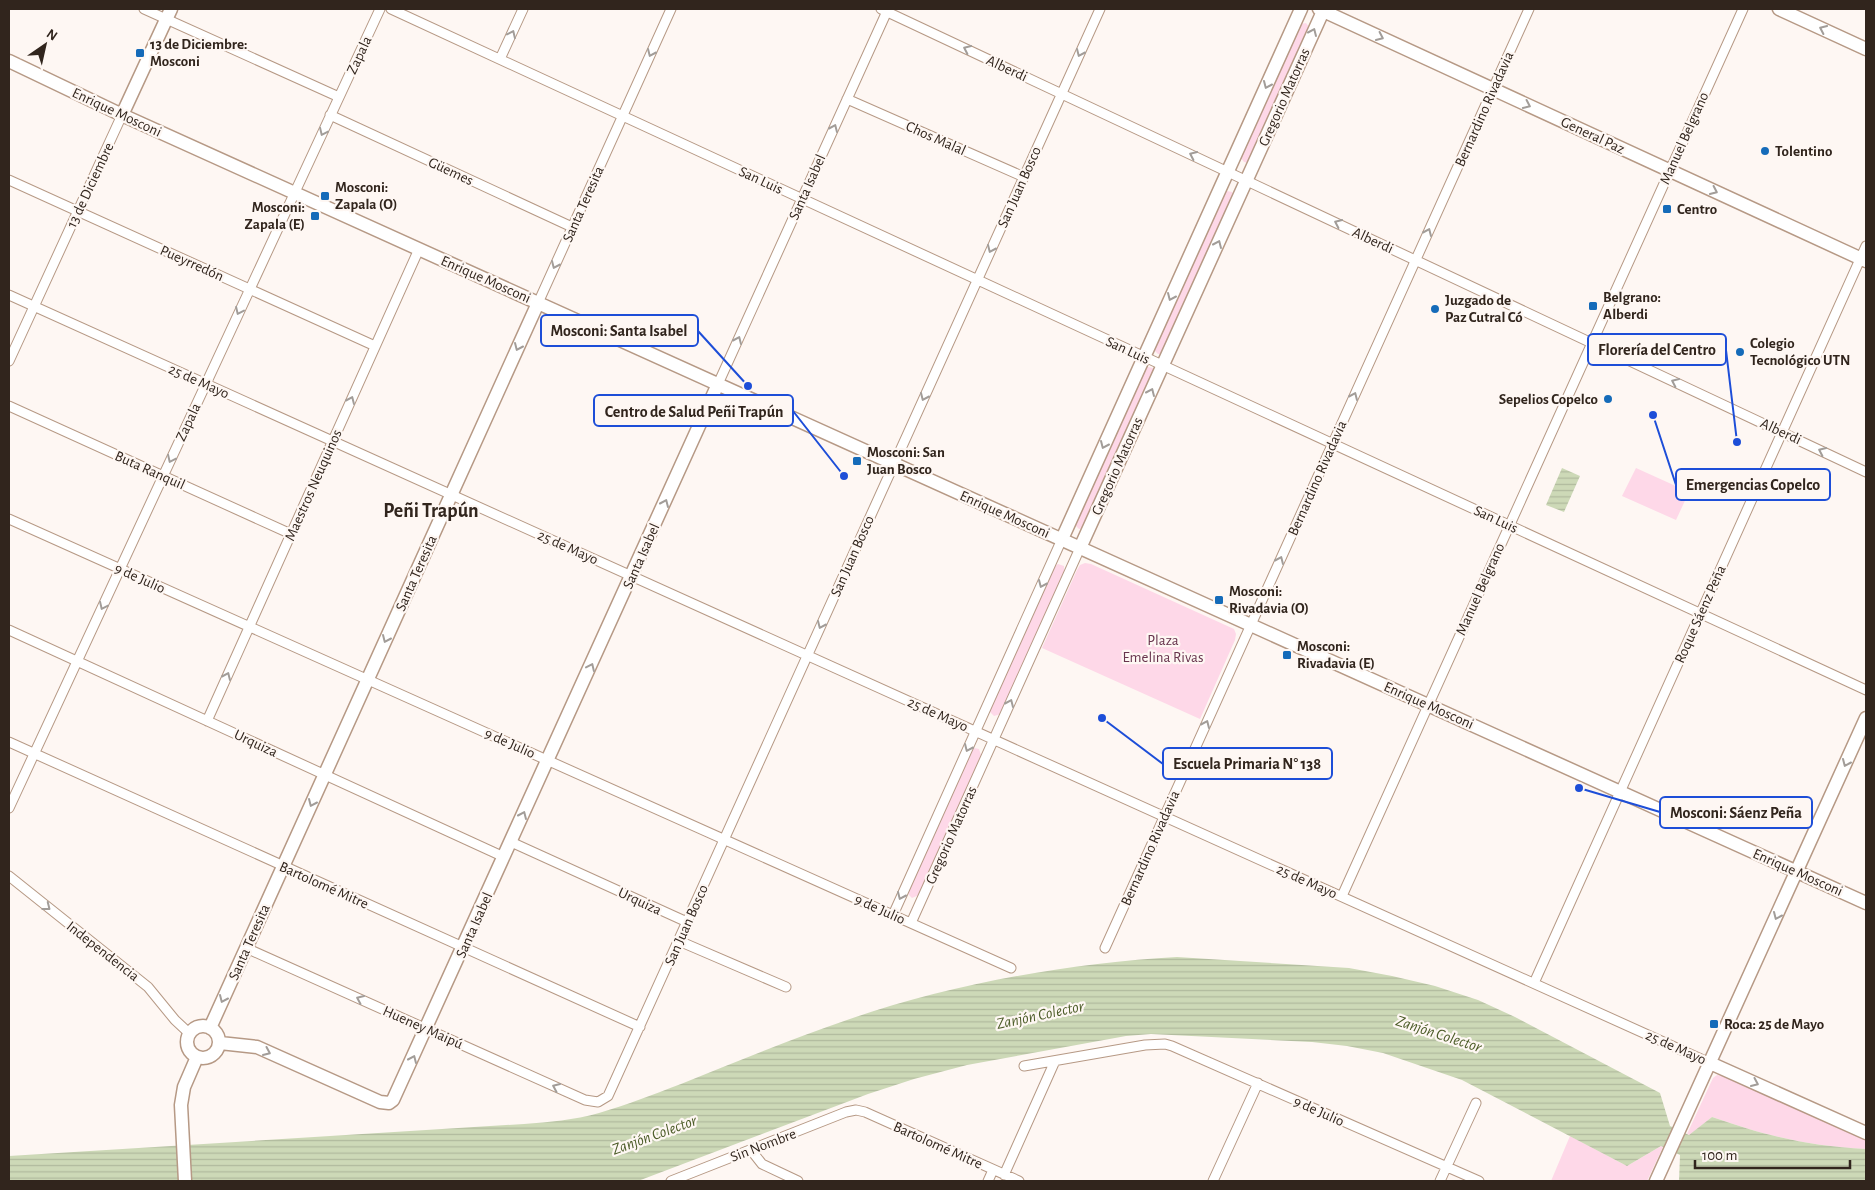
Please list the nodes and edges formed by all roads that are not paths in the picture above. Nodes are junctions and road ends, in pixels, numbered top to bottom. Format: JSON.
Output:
{"nodes":[{"id":1,"x":144,"y":9,"type":"edge"},
{"id":2,"x":380,"y":9,"type":"edge"},
{"id":3,"x":391,"y":9,"type":"edge"},
{"id":4,"x":523,"y":9,"type":"edge"},
{"id":5,"x":671,"y":9,"type":"edge"},
{"id":6,"x":1100,"y":9,"type":"edge"},
{"id":7,"x":1301,"y":9,"type":"edge"},
{"id":8,"x":1322,"y":9,"type":"edge"},
{"id":9,"x":1529,"y":9,"type":"edge"},
{"id":10,"x":1743,"y":9,"type":"edge"},
{"id":11,"x":1779,"y":9,"type":"edge"},
{"id":12,"x":885,"y":10,"type":"edge"},
{"id":13,"x":168,"y":14,"type":"edge"},
{"id":14,"x":1866,"y":49,"type":"edge"},
{"id":15,"x":500,"y":59,"type":"junction"},
{"id":16,"x":9,"y":61,"type":"edge"},
{"id":17,"x":1493,"y":89,"type":"junction"},
{"id":18,"x":1062,"y":94,"type":"junction"},
{"id":19,"x":339,"y":97,"type":"junction"},
{"id":20,"x":847,"y":99,"type":"junction"},
{"id":21,"x":122,"y":115,"type":"junction"},
{"id":22,"x":330,"y":116,"type":"junction"},
{"id":23,"x":622,"y":116,"type":"junction"},
{"id":24,"x":1670,"y":170,"type":"junction"},
{"id":25,"x":1228,"y":172,"type":"junction"},
{"id":26,"x":1024,"y":177,"type":"junction"},
{"id":27,"x":9,"y":180,"type":"edge"},
{"id":28,"x":1246,"y":180,"type":"junction"},
{"id":29,"x":294,"y":193,"type":"junction"},
{"id":30,"x":802,"y":199,"type":"junction"},
{"id":31,"x":77,"y":212,"type":"junction"},
{"id":32,"x":572,"y":227,"type":"junction"},
{"id":33,"x":1866,"y":246,"type":"edge"},
{"id":34,"x":419,"y":249,"type":"junction"},
{"id":35,"x":1863,"y":259,"type":"edge"},
{"id":36,"x":1416,"y":260,"type":"junction"},
{"id":37,"x":978,"y":280,"type":"junction"},
{"id":38,"x":250,"y":289,"type":"junction"},
{"id":39,"x":9,"y":294,"type":"edge"},
{"id":40,"x":538,"y":303,"type":"junction"},
{"id":41,"x":34,"y":306,"type":"junction"},
{"id":42,"x":1592,"y":343,"type":"junction"},
{"id":43,"x":375,"y":346,"type":"junction"},
{"id":44,"x":1144,"y":357,"type":"junction"},
{"id":45,"x":9,"y":361,"type":"edge"},
{"id":46,"x":1163,"y":365,"type":"junction"},
{"id":47,"x":206,"y":384,"type":"junction"},
{"id":48,"x":718,"y":384,"type":"junction"},
{"id":49,"x":9,"y":406,"type":"edge"},
{"id":50,"x":1782,"y":432,"type":"junction"},
{"id":51,"x":333,"y":441,"type":"junction"},
{"id":52,"x":1333,"y":444,"type":"junction"},
{"id":53,"x":894,"y":464,"type":"junction"},
{"id":54,"x":1866,"y":472,"type":"edge"},
{"id":55,"x":163,"y":476,"type":"junction"},
{"id":56,"x":451,"y":494,"type":"junction"},
{"id":57,"x":9,"y":519,"type":"edge"},
{"id":58,"x":1509,"y":525,"type":"junction"},
{"id":59,"x":291,"y":534,"type":"junction"},
{"id":60,"x":1062,"y":539,"type":"junction"},
{"id":61,"x":1080,"y":548,"type":"junction"},
{"id":62,"x":120,"y":569,"type":"junction"},
{"id":63,"x":632,"y":576,"type":"junction"},
{"id":64,"x":1700,"y":614,"type":"junction"},
{"id":65,"x":1251,"y":625,"type":"junction"},
{"id":66,"x":249,"y":627,"type":"junction"},
{"id":67,"x":9,"y":630,"type":"edge"},
{"id":68,"x":808,"y":655,"type":"junction"},
{"id":69,"x":77,"y":661,"type":"junction"},
{"id":70,"x":368,"y":680,"type":"junction"},
{"id":71,"x":1866,"y":690,"type":"edge"},
{"id":72,"x":1428,"y":705,"type":"junction"},
{"id":73,"x":1866,"y":718,"type":"edge"},
{"id":74,"x":207,"y":721,"type":"junction"},
{"id":75,"x":975,"y":731,"type":"junction"},
{"id":76,"x":994,"y":740,"type":"junction"},
{"id":77,"x":9,"y":742,"type":"edge"},
{"id":78,"x":34,"y":754,"type":"junction"},
{"id":79,"x":548,"y":760,"type":"junction"},
{"id":80,"x":324,"y":775,"type":"junction"},
{"id":81,"x":1620,"y":792,"type":"junction"},
{"id":82,"x":9,"y":808,"type":"edge"},
{"id":83,"x":1164,"y":816,"type":"junction"},
{"id":84,"x":724,"y":839,"type":"junction"},
{"id":85,"x":511,"y":842,"type":"junction"},
{"id":86,"x":504,"y":858,"type":"junction"},
{"id":87,"x":283,"y":866,"type":"junction"},
{"id":88,"x":1797,"y":871,"type":"junction"},
{"id":89,"x":9,"y":876,"type":"edge"},
{"id":90,"x":1342,"y":896,"type":"junction"},
{"id":91,"x":1866,"y":902,"type":"edge"},
{"id":92,"x":893,"y":915,"type":"junction"},
{"id":93,"x":687,"y":922,"type":"junction"},
{"id":94,"x":911,"y":923,"type":"junction"},
{"id":95,"x":679,"y":941,"type":"junction"},
{"id":96,"x":464,"y":947,"type":"junction"},
{"id":97,"x":246,"y":948,"type":"junction"},
{"id":98,"x":1105,"y":948,"type":"dead end"},
{"id":99,"x":1011,"y":968,"type":"dead end"},
{"id":100,"x":1534,"y":983,"type":"junction"},
{"id":101,"x":786,"y":987,"type":"dead end"},
{"id":102,"x":640,"y":1027,"type":"junction"},
{"id":103,"x":210,"y":1028,"type":"junction"},
{"id":104,"x":427,"y":1029,"type":"junction"},
{"id":105,"x":190,"y":1034,"type":"junction"},
{"id":106,"x":220,"y":1044,"type":"junction"},
{"id":107,"x":197,"y":1057,"type":"junction"},
{"id":108,"x":1055,"y":1061,"type":"junction"},
{"id":109,"x":1710,"y":1063,"type":"junction"},
{"id":110,"x":1024,"y":1066,"type":"dead end"},
{"id":111,"x":1258,"y":1083,"type":"junction"},
{"id":112,"x":602,"y":1101,"type":"joint"},
{"id":113,"x":1476,"y":1103,"type":"dead end"},
{"id":114,"x":856,"y":1110,"type":"joint"},
{"id":115,"x":1866,"y":1133,"type":"edge"},
{"id":116,"x":751,"y":1150,"type":"junction"},
{"id":117,"x":1447,"y":1167,"type":"junction"},
{"id":118,"x":993,"y":1170,"type":"junction"},
{"id":119,"x":1004,"y":1175,"type":"junction"},
{"id":120,"x":185,"y":1181,"type":"edge"},
{"id":121,"x":671,"y":1181,"type":"edge"},
{"id":122,"x":798,"y":1181,"type":"edge"},
{"id":123,"x":988,"y":1181,"type":"edge"},
{"id":124,"x":1019,"y":1181,"type":"edge"},
{"id":125,"x":1213,"y":1181,"type":"edge"},
{"id":126,"x":1440,"y":1181,"type":"edge"},
{"id":127,"x":1479,"y":1181,"type":"edge"},
{"id":128,"x":1656,"y":1181,"type":"edge"}],
"edges":[{"from":1,"to":13,"type":"street"},
{"from":2,"to":19,"type":"street","name":"Zapala"},
{"from":3,"to":15,"type":"street","name":"San Luis"},
{"from":15,"to":4,"type":"street","one_way":true},
{"from":5,"to":23,"type":"street","name":"Santa Teresita","one_way":true},
{"from":6,"to":18,"type":"street","name":"San Juan Bosco","one_way":true},
{"from":7,"to":25,"type":"main road","name":"Gregorio Matorras","one_way":true},
{"from":8,"to":17,"type":"main road","name":"General Paz","one_way":true},
{"from":28,"to":8,"type":"main road","name":"Gregorio Matorras","one_way":true},
{"from":9,"to":17,"type":"street","name":"Bernardino Rivadavia"},
{"from":10,"to":24,"type":"street","name":"Manuel Belgrano"},
{"from":14,"to":11,"type":"main road","one_way":true},
{"from":18,"to":12,"type":"street","name":"Alberdi","one_way":true},
{"from":12,"to":20,"type":"street","name":"Santa Isabel"},
{"from":13,"to":19,"type":"street"},
{"from":13,"to":21,"type":"main road","name":"13 de Diciembre"},
{"from":15,"to":23,"type":"street","name":"San Luis"},
{"from":16,"to":21,"type":"main road","name":"Enrique Mosconi"},
{"from":17,"to":24,"type":"main road","name":"General Paz","one_way":true},
{"from":36,"to":17,"type":"street","name":"Bernardino Rivadavia","one_way":true},
{"from":25,"to":18,"type":"street","name":"Alberdi","one_way":true},
{"from":18,"to":26,"type":"street","name":"San Juan Bosco"},
{"from":19,"to":22,"type":"street","name":"Zapala"},
{"from":20,"to":26,"type":"street","name":"Chos Malal"},
{"from":30,"to":20,"type":"street","name":"Santa Isabel","one_way":true},
{"from":21,"to":29,"type":"main road","name":"Enrique Mosconi"},
{"from":21,"to":31,"type":"street","name":"13 de Diciembre"},
{"from":22,"to":29,"type":"street","name":"Zapala","one_way":true},
{"from":22,"to":32,"type":"street","name":"Güemes"},
{"from":23,"to":30,"type":"street","name":"San Luis"},
{"from":23,"to":32,"type":"street","name":"Santa Teresita"},
{"from":24,"to":35,"type":"main road","name":"General Paz","one_way":true},
{"from":24,"to":42,"type":"street","name":"Manuel Belgrano"},
{"from":25,"to":28,"type":"street","name":"Alberdi"},
{"from":25,"to":44,"type":"main road","name":"Gregorio Matorras","one_way":true},
{"from":26,"to":37,"type":"street","name":"San Juan Bosco","one_way":true},
{"from":27,"to":31,"type":"street","name":"Pueyrredón"},
{"from":36,"to":28,"type":"street","name":"Alberdi","one_way":true},
{"from":46,"to":28,"type":"main road","name":"Gregorio Matorras","one_way":true},
{"from":29,"to":34,"type":"main road","name":"Enrique Mosconi"},
{"from":29,"to":38,"type":"street","name":"Zapala"},
{"from":30,"to":37,"type":"street","name":"San Luis"},
{"from":48,"to":30,"type":"street","name":"Santa Isabel","one_way":true},
{"from":31,"to":38,"type":"street","name":"Pueyrredón"},
{"from":31,"to":41,"type":"street","name":"13 de Diciembre"},
{"from":32,"to":40,"type":"street","name":"Santa Teresita","one_way":true},
{"from":33,"to":35,"type":"street","name":"Roque Sáenz Peña"},
{"from":34,"to":40,"type":"main road","name":"Enrique Mosconi"},
{"from":34,"to":43,"type":"street","name":"Maestros Neuquinos"},
{"from":35,"to":50,"type":"street","name":"Roque Sáenz Peña"},
{"from":36,"to":42,"type":"street","name":"Alberdi"},
{"from":52,"to":36,"type":"street","name":"Bernardino Rivadavia","one_way":true},
{"from":37,"to":44,"type":"street","name":"San Luis"},
{"from":37,"to":53,"type":"street","name":"San Juan Bosco","one_way":true},
{"from":38,"to":43,"type":"street","name":"Pueyrredón"},
{"from":38,"to":47,"type":"street","name":"Zapala","one_way":true},
{"from":39,"to":41,"type":"street","name":"25 de Mayo"},
{"from":40,"to":48,"type":"main road","name":"Enrique Mosconi"},
{"from":40,"to":56,"type":"main road","name":"Santa Teresita","one_way":true},
{"from":41,"to":45,"type":"street","name":"13 de Diciembre"},
{"from":41,"to":47,"type":"street","name":"25 de Mayo"},
{"from":50,"to":42,"type":"street","name":"Alberdi","one_way":true},
{"from":42,"to":58,"type":"street","name":"Manuel Belgrano"},
{"from":51,"to":43,"type":"street","name":"Maestros Neuquinos","one_way":true},
{"from":44,"to":46,"type":"street","name":"San Luis"},
{"from":44,"to":60,"type":"main road","name":"Gregorio Matorras","one_way":true},
{"from":46,"to":52,"type":"street","name":"San Luis"},
{"from":61,"to":46,"type":"main road","name":"Gregorio Matorras","one_way":true},
{"from":47,"to":51,"type":"street","name":"25 de Mayo"},
{"from":47,"to":55,"type":"street","name":"Zapala","one_way":true},
{"from":48,"to":53,"type":"main road","name":"Enrique Mosconi"},
{"from":63,"to":48,"type":"main road","name":"Santa Isabel","one_way":true},
{"from":49,"to":55,"type":"street","name":"Buta Ranquil"},
{"from":54,"to":50,"type":"street","name":"Alberdi","one_way":true},
{"from":50,"to":64,"type":"street","name":"Roque Sáenz Peña"},
{"from":51,"to":56,"type":"street","name":"25 de Mayo"},
{"from":51,"to":59,"type":"street","name":"Maestros Neuquinos"},
{"from":52,"to":58,"type":"street","name":"San Luis"},
{"from":65,"to":52,"type":"street","name":"Bernardino Rivadavia","one_way":true},
{"from":53,"to":60,"type":"main road","name":"Enrique Mosconi"},
{"from":53,"to":68,"type":"street","name":"San Juan Bosco","one_way":true},
{"from":55,"to":59,"type":"street","name":"Buta Ranquil"},
{"from":55,"to":62,"type":"street","name":"Zapala"},
{"from":56,"to":63,"type":"street","name":"25 de Mayo"},
{"from":56,"to":70,"type":"main road","name":"Santa Teresita","one_way":true},
{"from":57,"to":62,"type":"street","name":"9 de Julio"},
{"from":58,"to":64,"type":"street","name":"San Luis"},
{"from":58,"to":72,"type":"street","name":"Manuel Belgrano"},
{"from":59,"to":66,"type":"street","name":"Maestros Neuquinos"},
{"from":60,"to":61,"type":"main road","name":"Enrique Mosconi"},
{"from":60,"to":75,"type":"street","name":"Gregorio Matorras","one_way":true},
{"from":61,"to":65,"type":"main road","name":"Enrique Mosconi"},
{"from":76,"to":61,"type":"street","name":"Gregorio Matorras","one_way":true},
{"from":62,"to":66,"type":"street","name":"9 de Julio"},
{"from":62,"to":69,"type":"street","name":"Zapala","one_way":true},
{"from":63,"to":68,"type":"street","name":"25 de Mayo"},
{"from":79,"to":63,"type":"main road","name":"Santa Isabel","one_way":true},
{"from":64,"to":71,"type":"street","name":"San Luis"},
{"from":64,"to":81,"type":"street","name":"Roque Sáenz Peña"},
{"from":65,"to":72,"type":"main road","name":"Enrique Mosconi"},
{"from":83,"to":65,"type":"street","name":"Bernardino Rivadavia","one_way":true},
{"from":66,"to":70,"type":"street","name":"9 de Julio"},
{"from":74,"to":66,"type":"street","name":"Maestros Neuquinos","one_way":true},
{"from":67,"to":69,"type":"street","name":"Urquiza"},
{"from":68,"to":75,"type":"street","name":"25 de Mayo"},
{"from":68,"to":84,"type":"street","name":"San Juan Bosco"},
{"from":69,"to":74,"type":"street","name":"Urquiza"},
{"from":69,"to":78,"type":"street","name":"Zapala"},
{"from":70,"to":79,"type":"street","name":"9 de Julio"},
{"from":70,"to":80,"type":"main road","name":"Santa Teresita"},
{"from":72,"to":81,"type":"main road","name":"Enrique Mosconi"},
{"from":72,"to":90,"type":"street","name":"Manuel Belgrano"},
{"from":73,"to":88,"type":"main road","one_way":true},
{"from":74,"to":80,"type":"street","name":"Urquiza"},
{"from":75,"to":76,"type":"street","name":"25 de Mayo"},
{"from":75,"to":92,"type":"street","name":"Gregorio Matorras","one_way":true},
{"from":76,"to":83,"type":"street","name":"25 de Mayo"},
{"from":76,"to":94,"type":"street","name":"Gregorio Matorras"},
{"from":77,"to":78,"type":"street","name":"Bartolomé Mitre"},
{"from":78,"to":82,"type":"street","name":"Zapala"},
{"from":78,"to":87,"type":"street","name":"Bartolomé Mitre"},
{"from":79,"to":84,"type":"street","name":"9 de Julio"},
{"from":85,"to":79,"type":"main road","name":"Santa Isabel","one_way":true},
{"from":80,"to":86,"type":"street","name":"Urquiza"},
{"from":80,"to":87,"type":"main road","name":"Santa Teresita","one_way":true},
{"from":81,"to":88,"type":"main road","name":"Enrique Mosconi"},
{"from":81,"to":100,"type":"street","name":"Roque Sáenz Peña"},
{"from":83,"to":90,"type":"street","name":"25 de Mayo"},
{"from":83,"to":98,"type":"street","name":"Bernardino Rivadavia"},
{"from":84,"to":92,"type":"street","name":"9 de Julio"},
{"from":84,"to":93,"type":"street","name":"San Juan Bosco"},
{"from":85,"to":86,"type":"main road","name":"Santa Isabel"},
{"from":85,"to":93,"type":"street","name":"Urquiza"},
{"from":86,"to":96,"type":"main road","name":"Santa Isabel"},
{"from":87,"to":96,"type":"street","name":"Bartolomé Mitre"},
{"from":87,"to":97,"type":"main road","name":"Santa Teresita"},
{"from":88,"to":91,"type":"main road","name":"Enrique Mosconi"},
{"from":88,"to":109,"type":"main road","one_way":true},
{"from":89,"to":105,"type":"street","name":"Independencia","one_way":true},
{"from":90,"to":100,"type":"street","name":"25 de Mayo"},
{"from":92,"to":94,"type":"street","name":"9 de Julio"},
{"from":93,"to":95,"type":"street","name":"San Juan Bosco"},
{"from":94,"to":99,"type":"street","name":"9 de Julio"},
{"from":95,"to":101,"type":"street"},
{"from":95,"to":102,"type":"street","name":"San Juan Bosco"},
{"from":96,"to":102,"type":"street","name":"Bartolomé Mitre"},
{"from":96,"to":104,"type":"main road","name":"Santa Isabel"},
{"from":97,"to":103,"type":"main road","name":"Santa Teresita","one_way":true},
{"from":104,"to":97,"type":"street","name":"Hueney Maipú","one_way":true},
{"from":100,"to":109,"type":"street","name":"25 de Mayo"},
{"from":102,"to":112,"type":"street","name":"San Juan Bosco"},
{"from":103,"to":105,"type":"main road"},
{"from":103,"to":106,"type":"main road"},
{"from":106,"to":104,"type":"main road","name":"Santa Isabel","one_way":true},
{"from":112,"to":104,"type":"street","name":"Hueney Maipú","one_way":true},
{"from":105,"to":107,"type":"main road"},
{"from":106,"to":107,"type":"main road"},
{"from":107,"to":120,"type":"main road"},
{"from":108,"to":110,"type":"street"},
{"from":108,"to":111,"type":"street","name":"9 de Julio"},
{"from":108,"to":119,"type":"street"},
{"from":109,"to":115,"type":"main road","name":"25 de Mayo","one_way":true},
{"from":109,"to":128,"type":"main road"},
{"from":111,"to":117,"type":"street","name":"9 de Julio"},
{"from":111,"to":125,"type":"street"},
{"from":113,"to":117,"type":"street"},
{"from":114,"to":116,"type":"street","name":"Sin Nombre"},
{"from":114,"to":118,"type":"street","name":"Bartolomé Mitre"},
{"from":116,"to":121,"type":"street","name":"Sin Nombre"},
{"from":116,"to":122,"type":"street"},
{"from":117,"to":126,"type":"street"},
{"from":117,"to":127,"type":"street","name":"9 de Julio"},
{"from":118,"to":119,"type":"street","name":"Bartolomé Mitre"},
{"from":118,"to":123,"type":"street"},
{"from":119,"to":124,"type":"street","name":"Bartolomé Mitre"}]}
